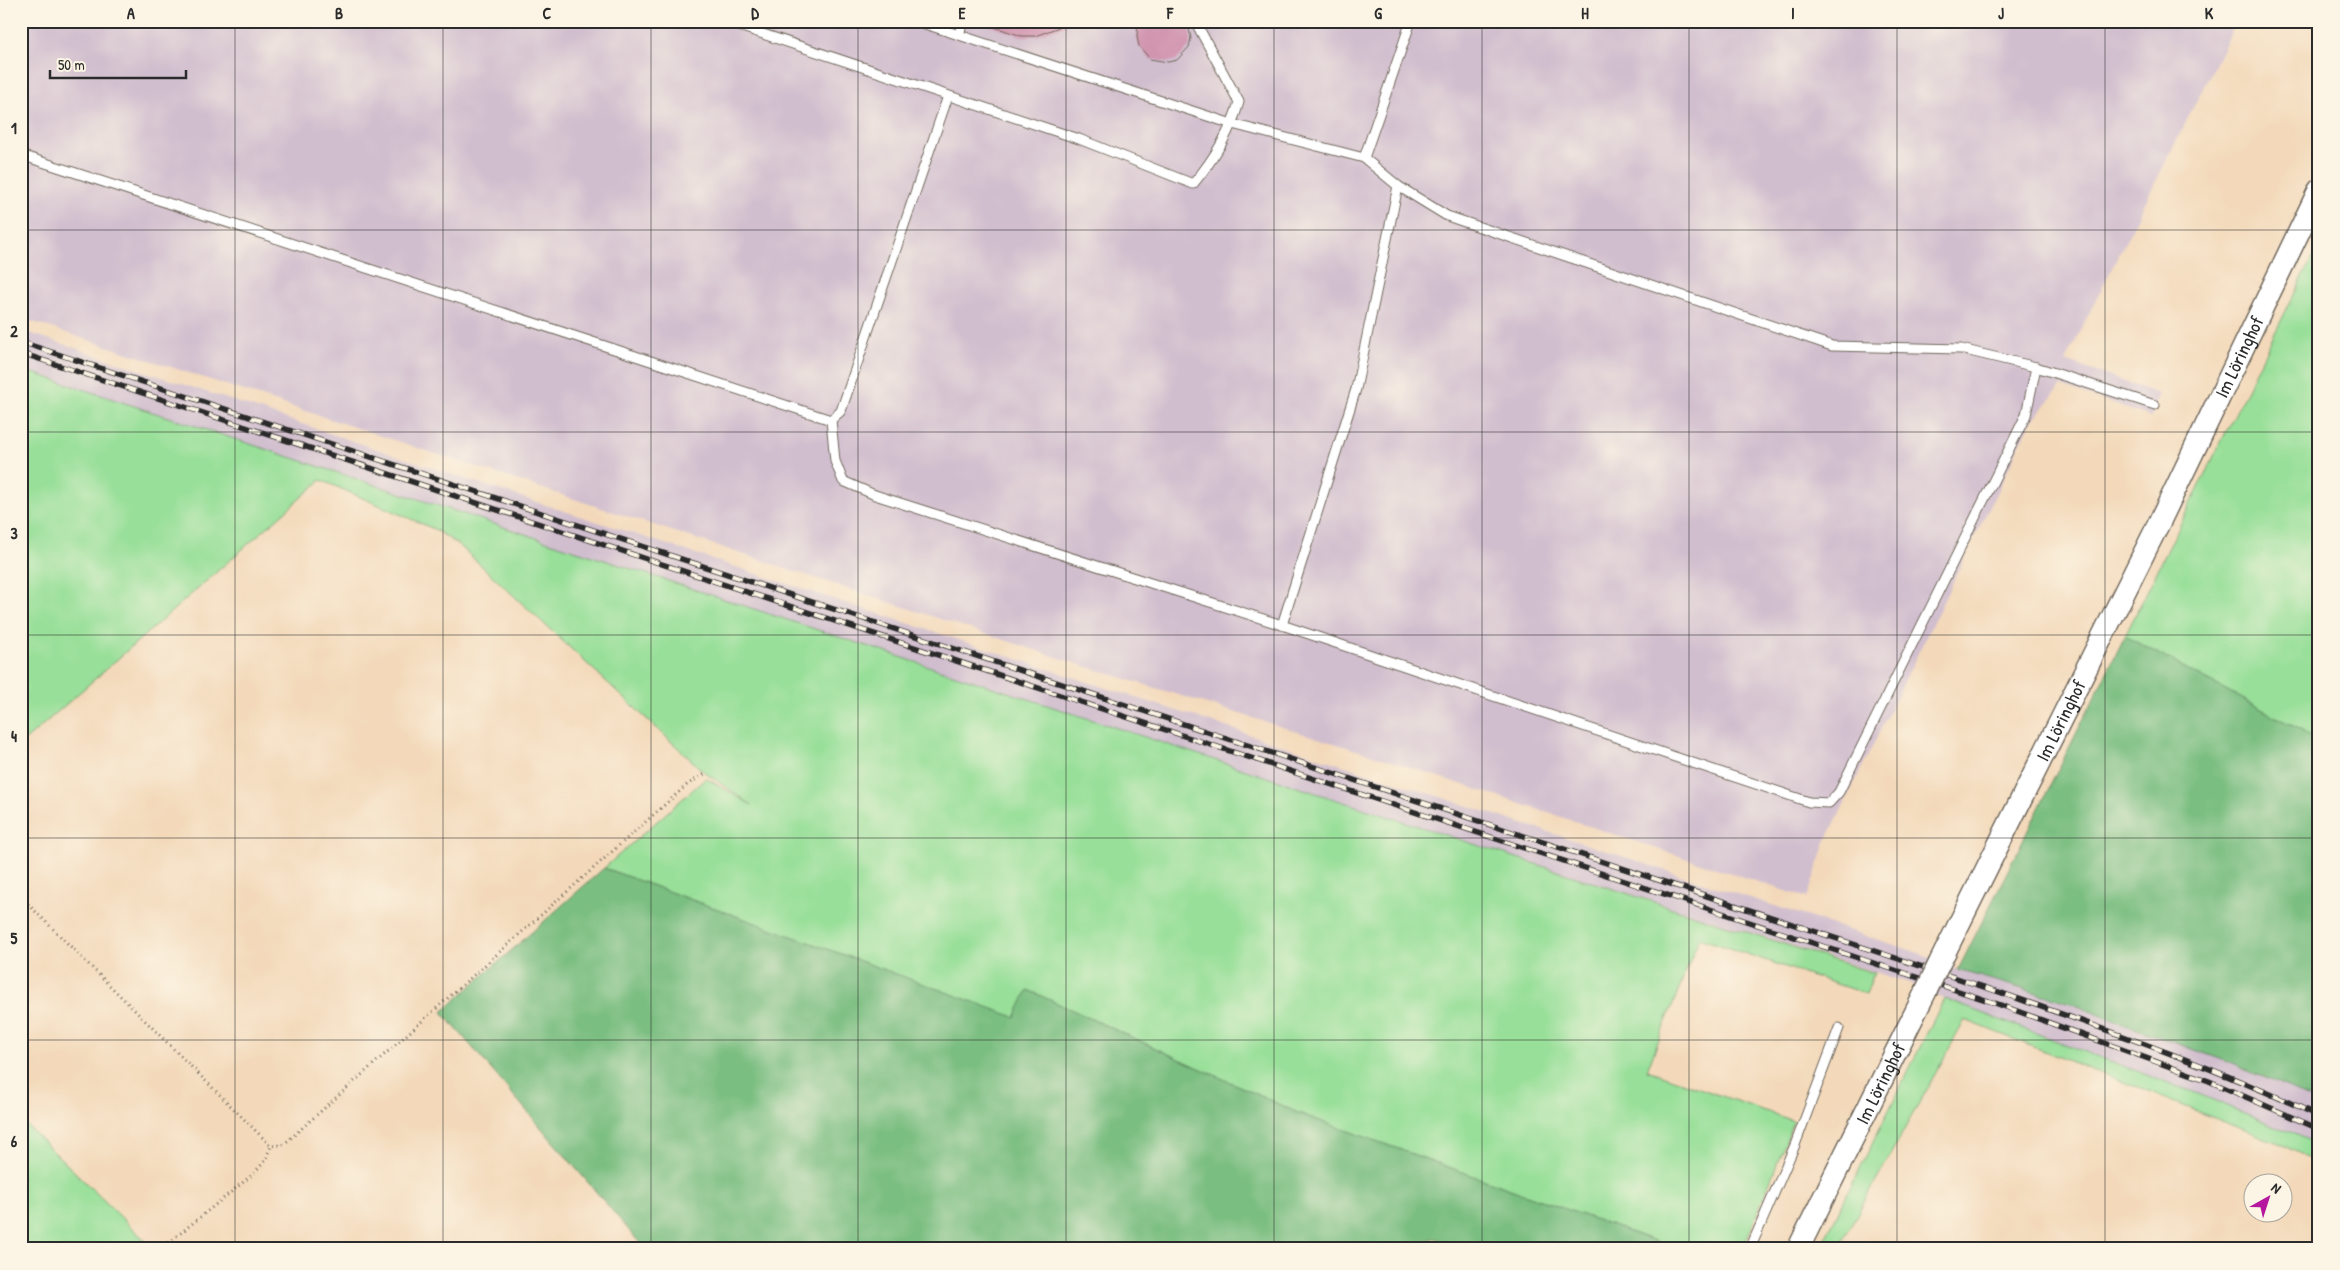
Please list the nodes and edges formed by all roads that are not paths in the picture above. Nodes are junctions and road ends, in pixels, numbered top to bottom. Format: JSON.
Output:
{"nodes":[{"id":1,"x":724,"y":21,"type":"edge"},
{"id":2,"x":916,"y":21,"type":"edge"},
{"id":3,"x":963,"y":21,"type":"edge"},
{"id":4,"x":1195,"y":21,"type":"edge"},
{"id":5,"x":1411,"y":21,"type":"edge"},
{"id":6,"x":958,"y":35,"type":"junction"},
{"id":7,"x":948,"y":96,"type":"junction"},
{"id":8,"x":1232,"y":124,"type":"junction"},
{"id":9,"x":21,"y":155,"type":"edge"},
{"id":10,"x":1364,"y":158,"type":"junction"},
{"id":11,"x":1398,"y":186,"type":"junction"},
{"id":12,"x":2319,"y":190,"type":"edge"},
{"id":13,"x":2036,"y":367,"type":"junction"},
{"id":14,"x":2155,"y":405,"type":"dead end"},
{"id":15,"x":830,"y":420,"type":"junction"},
{"id":16,"x":1282,"y":625,"type":"junction"},
{"id":17,"x":1839,"y":1028,"type":"dead end"},
{"id":18,"x":1750,"y":1249,"type":"edge"},
{"id":19,"x":1798,"y":1249,"type":"edge"}],
"edges":[{"from":1,"to":7,"type":"lane"},
{"from":2,"to":6,"type":"lane"},
{"from":3,"to":6,"type":"lane"},
{"from":4,"to":8,"type":"lane"},
{"from":5,"to":10,"type":"lane"},
{"from":6,"to":8,"type":"lane"},
{"from":7,"to":8,"type":"lane"},
{"from":7,"to":15,"type":"lane"},
{"from":8,"to":10,"type":"lane"},
{"from":9,"to":15,"type":"lane"},
{"from":10,"to":11,"type":"lane"},
{"from":11,"to":13,"type":"lane"},
{"from":11,"to":16,"type":"lane"},
{"from":12,"to":19,"type":"street","name":"Im Löringhof","bridge":true},
{"from":13,"to":14,"type":"lane"},
{"from":13,"to":16,"type":"lane"},
{"from":15,"to":16,"type":"lane"},
{"from":17,"to":18,"type":"lane"}]}
